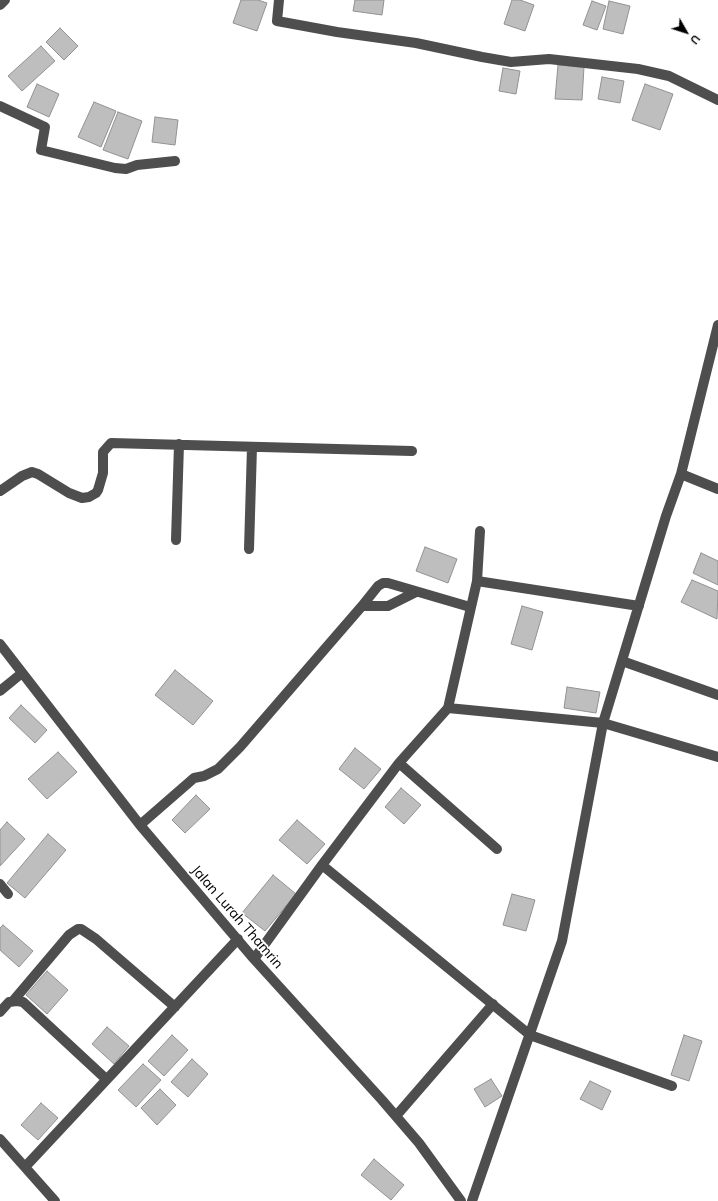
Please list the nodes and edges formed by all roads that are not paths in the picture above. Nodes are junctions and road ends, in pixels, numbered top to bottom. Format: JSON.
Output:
{"nodes":[{"id":1,"x":5,"y":0,"type":"edge"},
{"id":2,"x":279,"y":0,"type":"edge"},
{"id":3,"x":0,"y":5,"type":"edge"},
{"id":4,"x":718,"y":100,"type":"edge"},
{"id":5,"x":0,"y":106,"type":"edge"},
{"id":6,"x":175,"y":161,"type":"dead end"},
{"id":7,"x":718,"y":325,"type":"edge"},
{"id":8,"x":179,"y":444,"type":"junction"},
{"id":9,"x":252,"y":447,"type":"junction"},
{"id":10,"x":412,"y":451,"type":"dead end"},
{"id":11,"x":681,"y":474,"type":"junction"},
{"id":12,"x":718,"y":489,"type":"edge"},
{"id":13,"x":0,"y":491,"type":"edge"},
{"id":14,"x":480,"y":531,"type":"dead end"},
{"id":15,"x":176,"y":540,"type":"dead end"},
{"id":16,"x":249,"y":549,"type":"dead end"},
{"id":17,"x":477,"y":581,"type":"junction"},
{"id":18,"x":416,"y":592,"type":"junction"},
{"id":19,"x":362,"y":606,"type":"junction"},
{"id":20,"x":639,"y":606,"type":"junction"},
{"id":21,"x":470,"y":607,"type":"junction"},
{"id":22,"x":0,"y":644,"type":"edge"},
{"id":23,"x":622,"y":661,"type":"junction"},
{"id":24,"x":22,"y":672,"type":"junction"},
{"id":25,"x":0,"y":690,"type":"edge"},
{"id":26,"x":718,"y":694,"type":"edge"},
{"id":27,"x":448,"y":708,"type":"junction"},
{"id":28,"x":603,"y":723,"type":"junction"},
{"id":29,"x":718,"y":757,"type":"edge"},
{"id":30,"x":399,"y":763,"type":"junction"},
{"id":31,"x":140,"y":825,"type":"junction"},
{"id":32,"x":497,"y":849,"type":"dead end"},
{"id":33,"x":322,"y":865,"type":"junction"},
{"id":34,"x":0,"y":884,"type":"edge"},
{"id":35,"x":8,"y":894,"type":"dead end"},
{"id":36,"x":238,"y":939,"type":"junction"},
{"id":37,"x":254,"y":959,"type":"junction"},
{"id":38,"x":13,"y":1001,"type":"junction"},
{"id":39,"x":492,"y":1004,"type":"junction"},
{"id":40,"x":175,"y":1007,"type":"junction"},
{"id":41,"x":0,"y":1012,"type":"edge"},
{"id":42,"x":530,"y":1035,"type":"junction"},
{"id":43,"x":106,"y":1079,"type":"junction"},
{"id":44,"x":672,"y":1086,"type":"dead end"},
{"id":45,"x":396,"y":1116,"type":"junction"},
{"id":46,"x":0,"y":1139,"type":"edge"},
{"id":47,"x":25,"y":1168,"type":"junction"},
{"id":48,"x":457,"y":1199,"type":"edge"},
{"id":49,"x":55,"y":1201,"type":"edge"},
{"id":50,"x":472,"y":1201,"type":"edge"}],
"edges":[{"from":1,"to":3,"type":"street"},
{"from":2,"to":4,"type":"street"},
{"from":5,"to":6,"type":"street"},
{"from":7,"to":11,"type":"street"},
{"from":8,"to":9,"type":"street"},
{"from":8,"to":13,"type":"street"},
{"from":8,"to":15,"type":"street"},
{"from":9,"to":10,"type":"street"},
{"from":9,"to":16,"type":"street"},
{"from":11,"to":12,"type":"street"},
{"from":11,"to":20,"type":"street"},
{"from":14,"to":17,"type":"street"},
{"from":17,"to":20,"type":"street"},
{"from":17,"to":21,"type":"street"},
{"from":18,"to":19,"type":"street"},
{"from":18,"to":19,"type":"street"},
{"from":18,"to":21,"type":"street"},
{"from":19,"to":31,"type":"street"},
{"from":20,"to":23,"type":"street"},
{"from":21,"to":27,"type":"street"},
{"from":22,"to":24,"type":"street","name":"Jalan Lurah Thamrin"},
{"from":23,"to":26,"type":"street"},
{"from":23,"to":28,"type":"street"},
{"from":24,"to":25,"type":"street"},
{"from":24,"to":31,"type":"street","name":"Jalan Lurah Thamrin"},
{"from":27,"to":28,"type":"street"},
{"from":27,"to":30,"type":"street"},
{"from":28,"to":29,"type":"street"},
{"from":28,"to":42,"type":"street"},
{"from":30,"to":32,"type":"street"},
{"from":30,"to":33,"type":"street"},
{"from":31,"to":36,"type":"street","name":"Jalan Lurah Thamrin"},
{"from":33,"to":37,"type":"street"},
{"from":33,"to":39,"type":"street"},
{"from":34,"to":35,"type":"street"},
{"from":36,"to":37,"type":"street","name":"Jalan Lurah Thamrin"},
{"from":36,"to":40,"type":"street"},
{"from":37,"to":45,"type":"street","name":"Jalan Lurah Thamrin"},
{"from":38,"to":40,"type":"street"},
{"from":38,"to":41,"type":"street"},
{"from":38,"to":43,"type":"street"},
{"from":39,"to":42,"type":"street"},
{"from":39,"to":45,"type":"street"},
{"from":40,"to":43,"type":"street"},
{"from":42,"to":44,"type":"street"},
{"from":42,"to":50,"type":"street"},
{"from":43,"to":47,"type":"street"},
{"from":45,"to":48,"type":"street","name":"Jalan Lurah Thamrin"},
{"from":46,"to":47,"type":"street"},
{"from":47,"to":49,"type":"street"}]}
